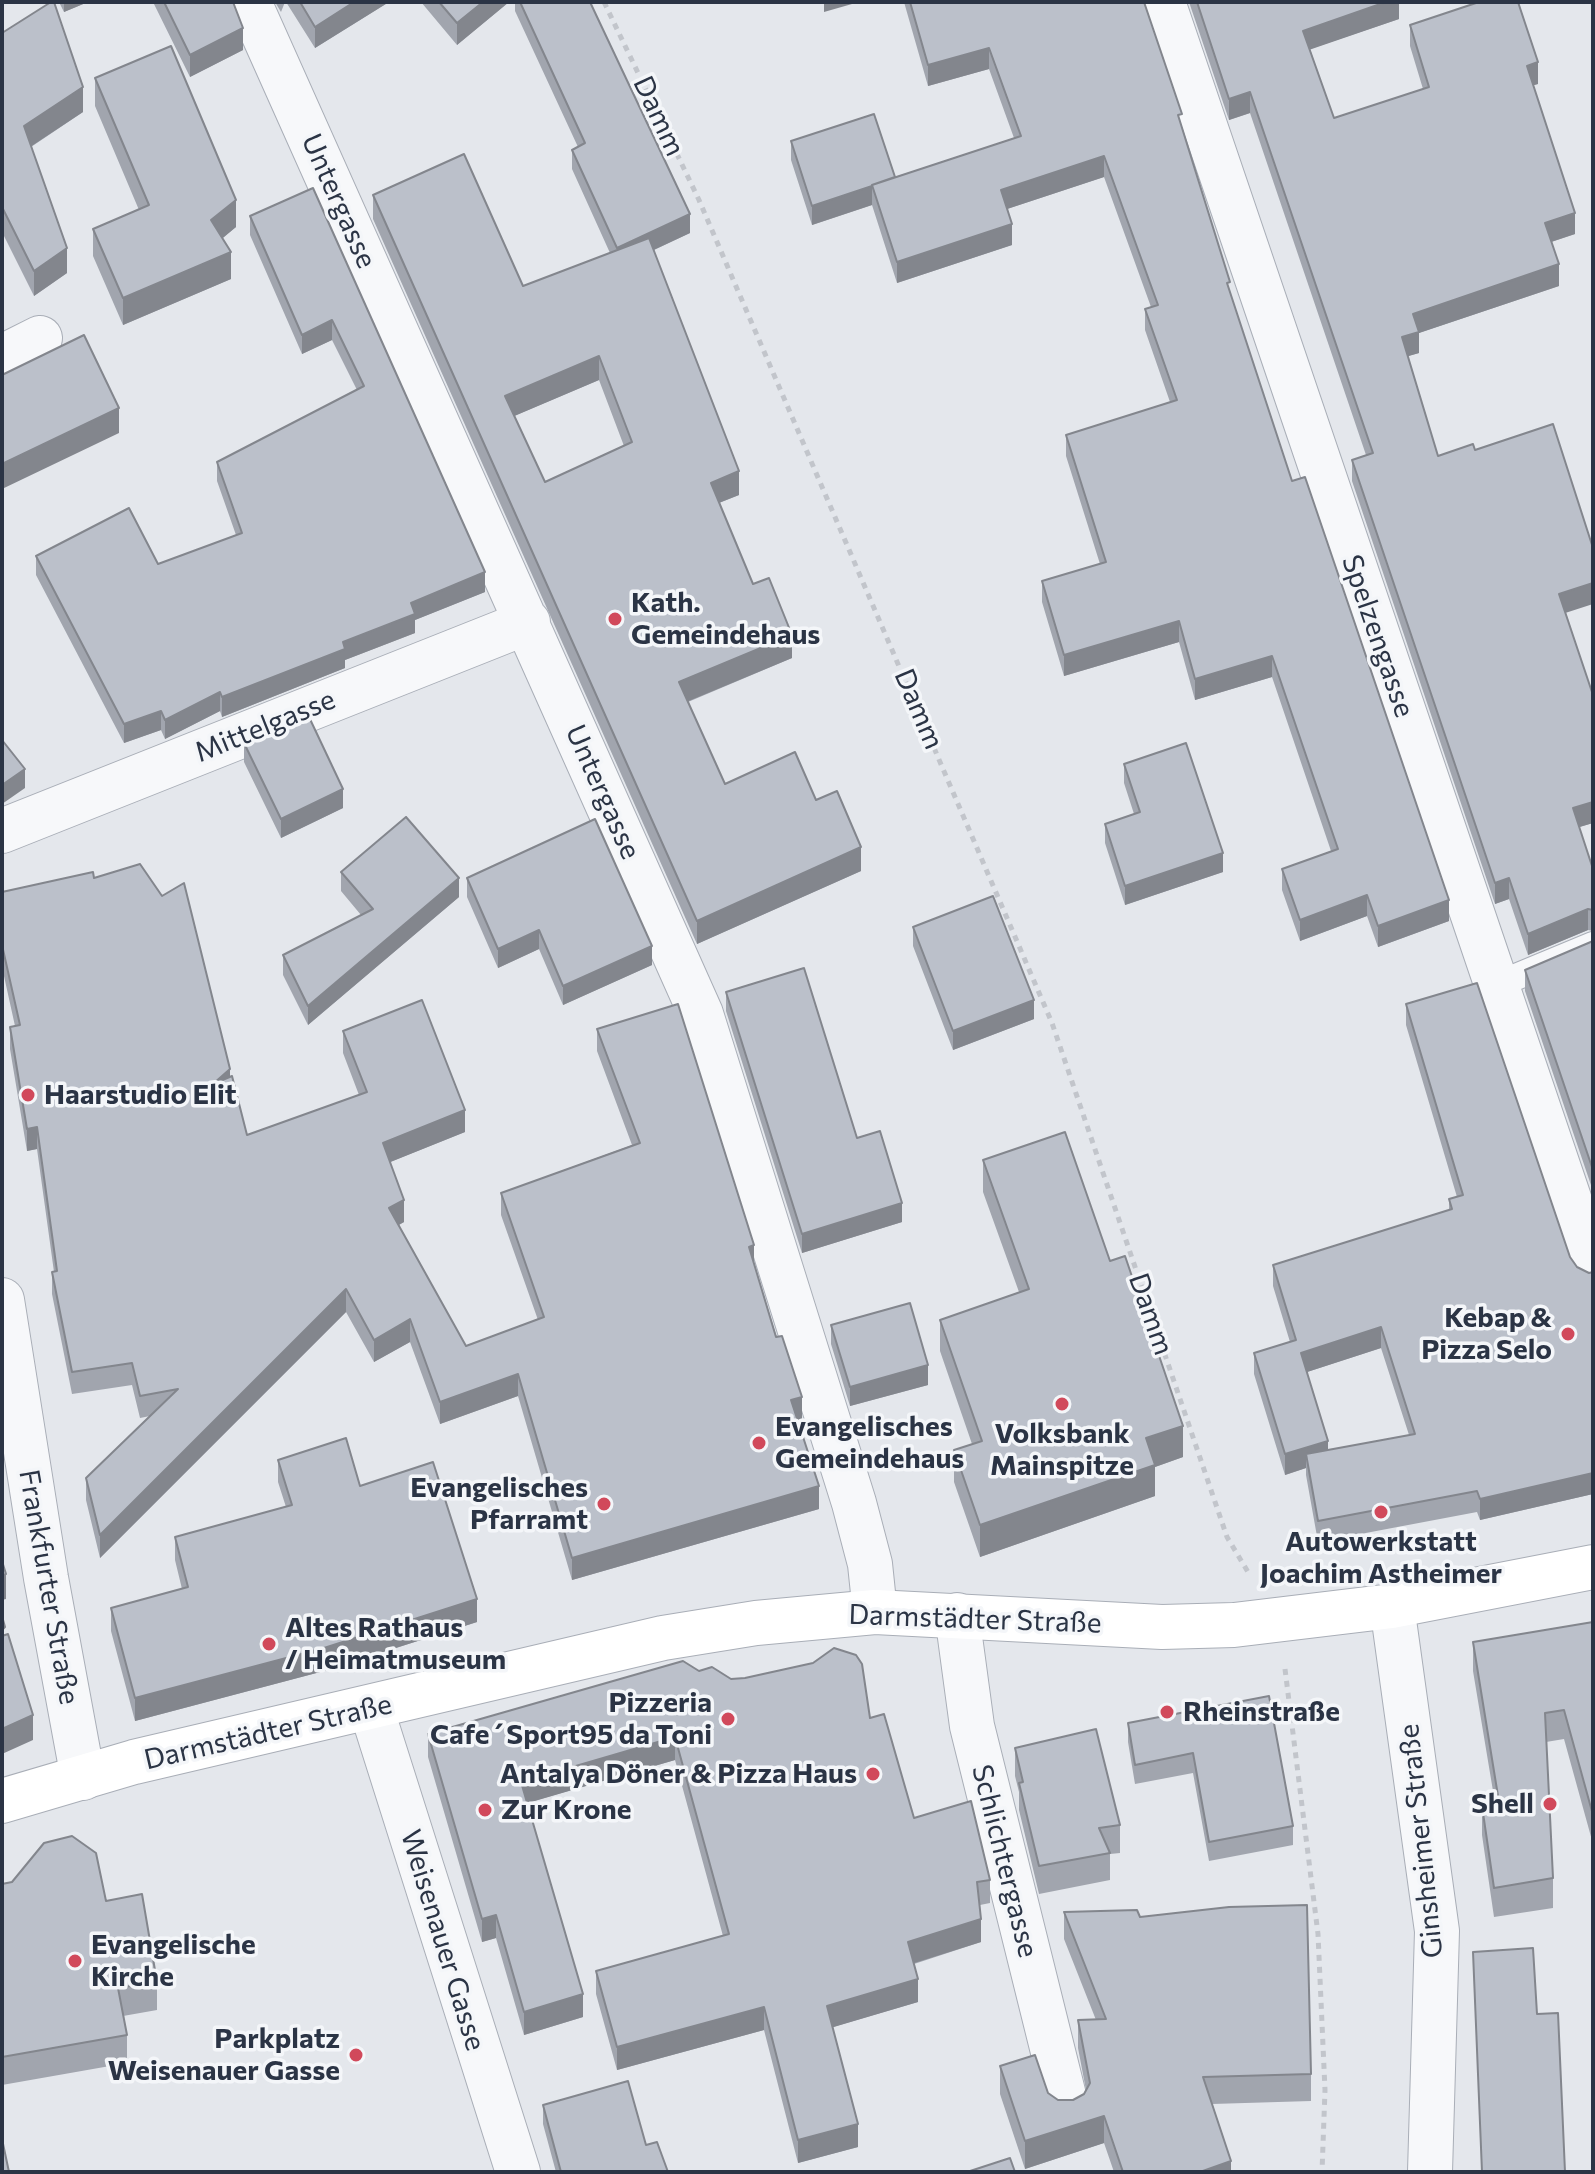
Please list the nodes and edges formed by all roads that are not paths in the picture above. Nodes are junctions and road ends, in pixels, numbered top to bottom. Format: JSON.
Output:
{"nodes":[{"id":1,"x":249,"y":2,"type":"edge"},
{"id":2,"x":1163,"y":2,"type":"edge"},
{"id":3,"x":528,"y":622,"type":"junction"},
{"id":4,"x":2,"y":831,"type":"edge"},
{"id":5,"x":1593,"y":945,"type":"edge"},
{"id":6,"x":1499,"y":984,"type":"junction"},
{"id":7,"x":1593,"y":1269,"type":"edge"},
{"id":8,"x":2,"y":1300,"type":"edge"},
{"id":9,"x":11,"y":1420,"type":"edge"},
{"id":10,"x":1593,"y":1567,"type":"edge"},
{"id":11,"x":1392,"y":1606,"type":"junction"},
{"id":12,"x":875,"y":1612,"type":"junction"},
{"id":13,"x":957,"y":1615,"type":"junction"},
{"id":14,"x":371,"y":1708,"type":"junction"},
{"id":15,"x":83,"y":1778,"type":"junction"},
{"id":16,"x":2,"y":1801,"type":"edge"},
{"id":17,"x":1066,"y":2104,"type":"edge"},
{"id":18,"x":518,"y":2172,"type":"edge"},
{"id":19,"x":1430,"y":2172,"type":"edge"}],
"edges":[{"from":1,"to":3,"type":"street","name":"Untergasse"},
{"from":2,"to":6,"type":"street","name":"Spelzengasse"},
{"from":3,"to":4,"type":"street","name":"Mittelgasse"},
{"from":3,"to":12,"type":"street","name":"Untergasse"},
{"from":5,"to":6,"type":"lane"},
{"from":6,"to":7,"type":"street","name":"Spelzengasse"},
{"from":8,"to":9,"type":"street","name":"Frankfurter Straße"},
{"from":9,"to":15,"type":"street","name":"Frankfurter Straße"},
{"from":10,"to":11,"type":"main road","name":"Darmstädter Straße"},
{"from":11,"to":13,"type":"main road","name":"Darmstädter Straße"},
{"from":11,"to":19,"type":"street","name":"Ginsheimer Straße"},
{"from":12,"to":13,"type":"main road","name":"Darmstädter Straße"},
{"from":12,"to":14,"type":"main road","name":"Darmstädter Straße"},
{"from":13,"to":17,"type":"street","name":"Schlichtergasse"},
{"from":14,"to":15,"type":"main road","name":"Darmstädter Straße"},
{"from":14,"to":18,"type":"street","name":"Weisenauer Gasse"},
{"from":15,"to":16,"type":"main road","name":"Darmstädter Straße"}]}
